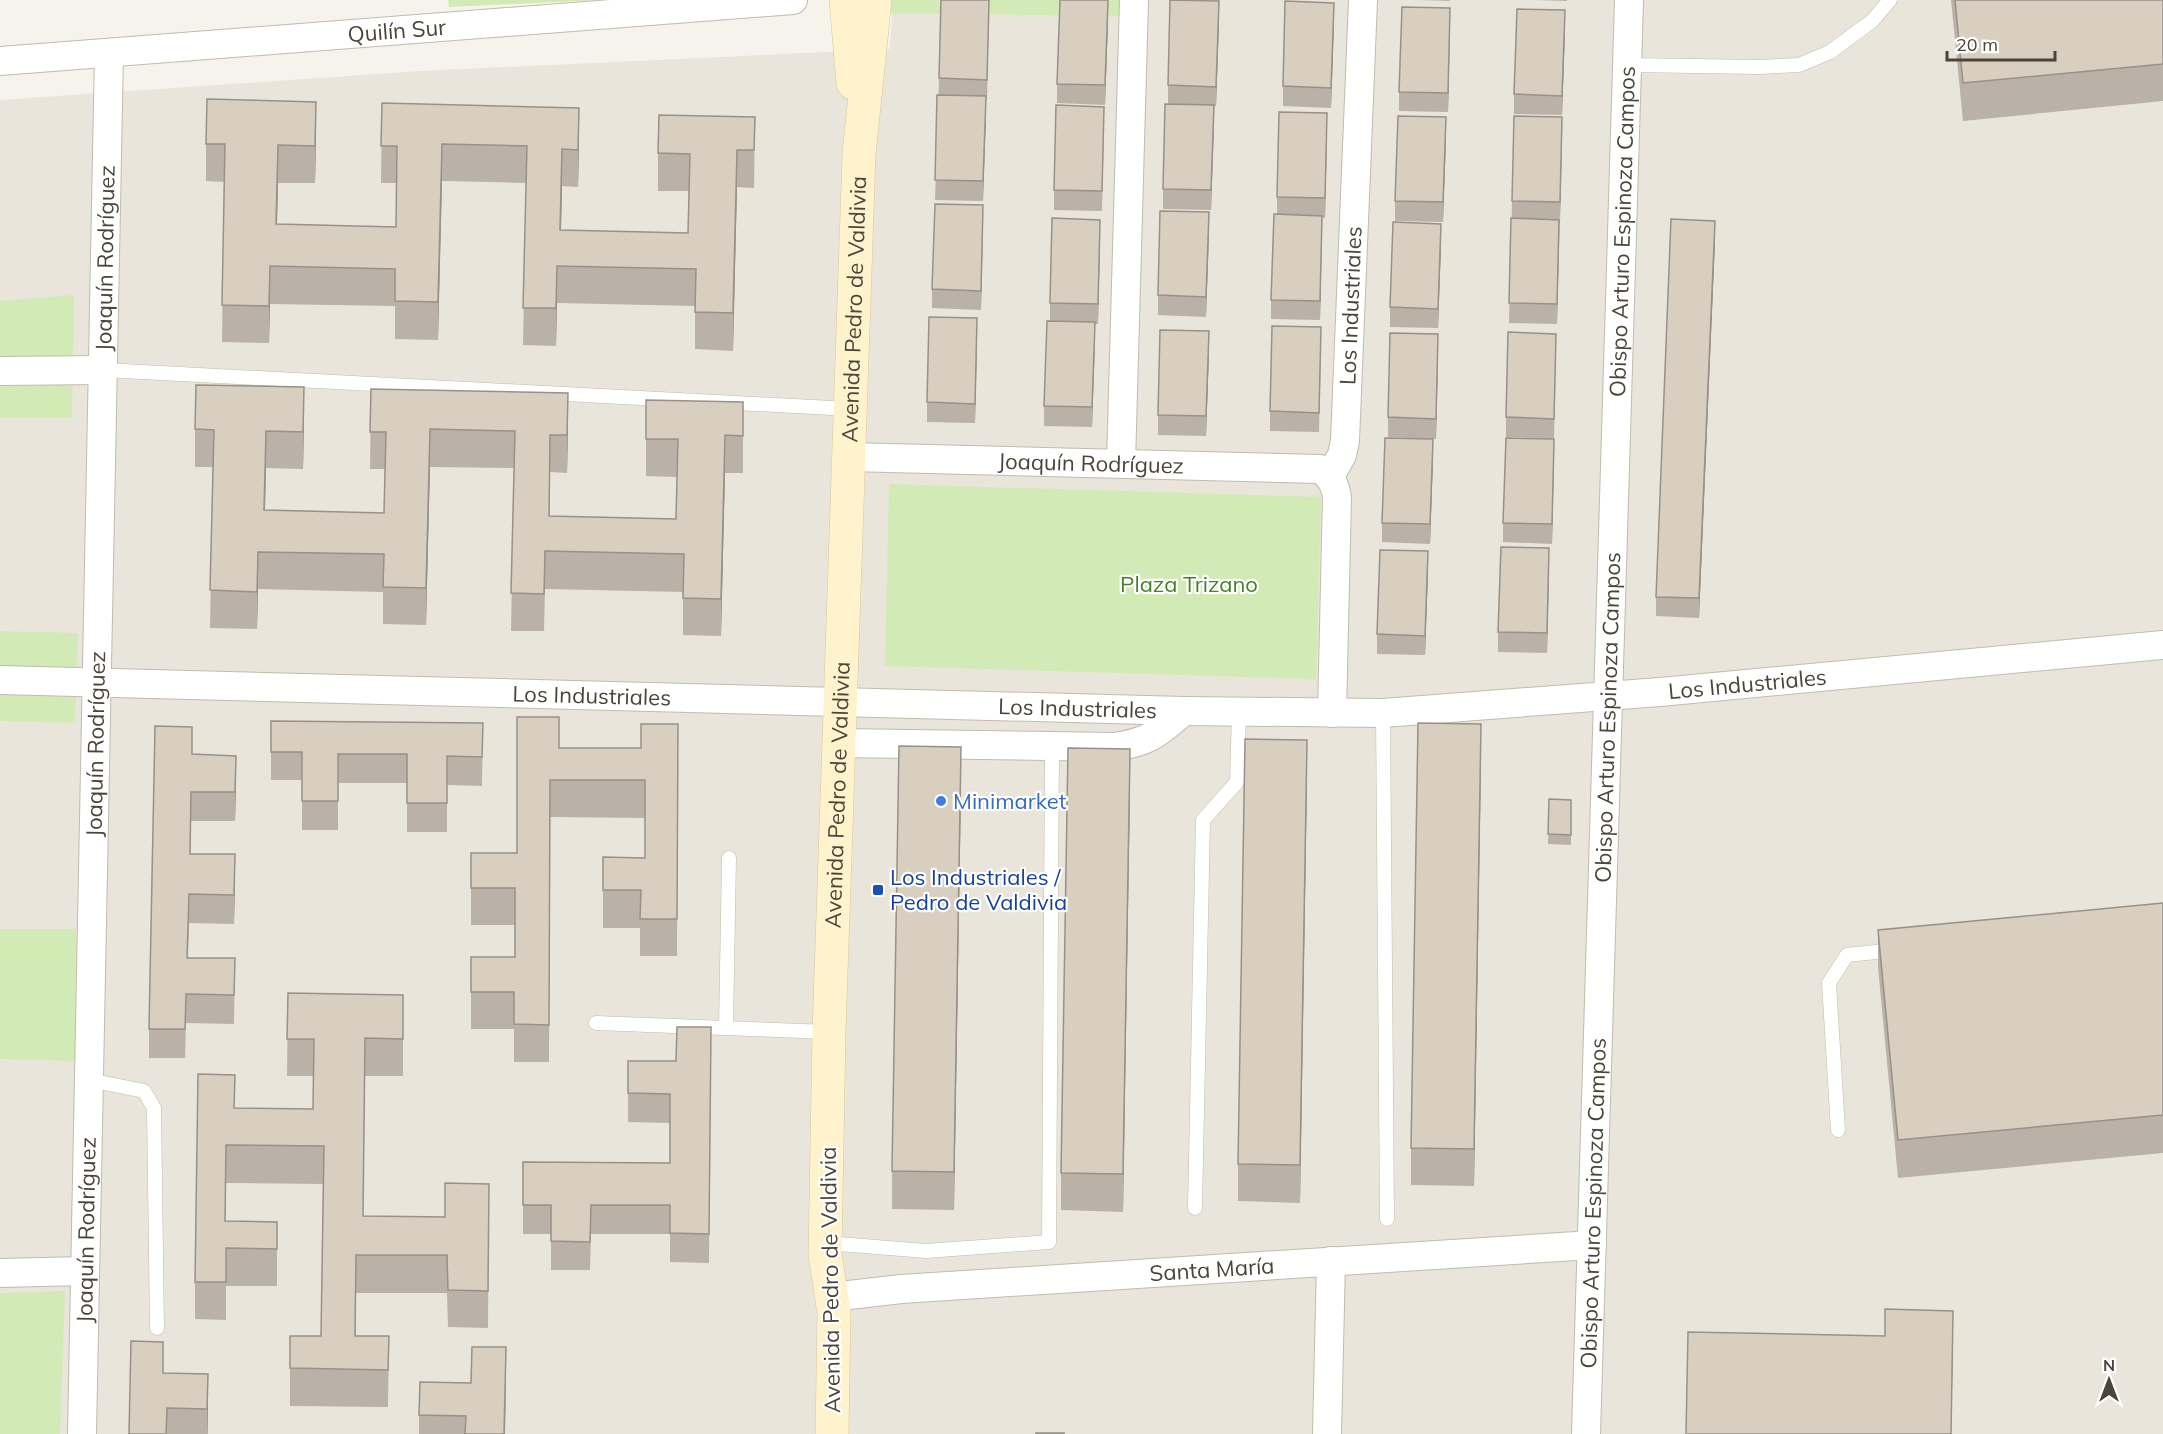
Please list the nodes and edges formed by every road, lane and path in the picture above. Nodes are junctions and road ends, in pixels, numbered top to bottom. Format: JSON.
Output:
{"nodes":[{"id":1,"x":793,"y":0,"type":"edge"},
{"id":2,"x":846,"y":0,"type":"edge"},
{"id":3,"x":875,"y":0,"type":"edge"},
{"id":4,"x":1134,"y":0,"type":"edge"},
{"id":5,"x":1364,"y":0,"type":"edge"},
{"id":6,"x":1629,"y":0,"type":"edge"},
{"id":7,"x":1890,"y":0,"type":"edge"},
{"id":8,"x":110,"y":53,"type":"junction"},
{"id":9,"x":0,"y":61,"type":"edge"},
{"id":10,"x":1627,"y":65,"type":"junction"},
{"id":11,"x":859,"y":154,"type":"junction"},
{"id":12,"x":104,"y":370,"type":"junction"},
{"id":13,"x":0,"y":371,"type":"edge"},
{"id":14,"x":850,"y":410,"type":"junction"},
{"id":15,"x":849,"y":457,"type":"junction"},
{"id":16,"x":1121,"y":463,"type":"junction"},
{"id":17,"x":1330,"y":476,"type":"junction"},
{"id":18,"x":2163,"y":645,"type":"edge"},
{"id":19,"x":0,"y":680,"type":"edge"},
{"id":20,"x":96,"y":682,"type":"junction"},
{"id":21,"x":1607,"y":696,"type":"junction"},
{"id":22,"x":840,"y":702,"type":"junction"},
{"id":23,"x":1184,"y":711,"type":"junction"},
{"id":24,"x":1239,"y":712,"type":"junction"},
{"id":25,"x":1332,"y":713,"type":"junction"},
{"id":26,"x":1383,"y":713,"type":"junction"},
{"id":27,"x":839,"y":742,"type":"junction"},
{"id":28,"x":1052,"y":748,"type":"junction"},
{"id":29,"x":729,"y":858,"type":"dead end"},
{"id":30,"x":1905,"y":949,"type":"edge"},
{"id":31,"x":596,"y":1023,"type":"dead end"},
{"id":32,"x":726,"y":1027,"type":"junction"},
{"id":33,"x":829,"y":1032,"type":"junction"},
{"id":34,"x":89,"y":1080,"type":"junction"},
{"id":35,"x":1838,"y":1130,"type":"dead end"},
{"id":36,"x":1195,"y":1208,"type":"dead end"},
{"id":37,"x":1387,"y":1219,"type":"dead end"},
{"id":38,"x":825,"y":1243,"type":"junction"},
{"id":39,"x":1592,"y":1245,"type":"junction"},
{"id":40,"x":1331,"y":1262,"type":"junction"},
{"id":41,"x":85,"y":1271,"type":"junction"},
{"id":42,"x":0,"y":1273,"type":"edge"},
{"id":43,"x":832,"y":1297,"type":"junction"},
{"id":44,"x":157,"y":1328,"type":"dead end"},
{"id":45,"x":82,"y":1434,"type":"edge"},
{"id":46,"x":832,"y":1434,"type":"edge"},
{"id":47,"x":1327,"y":1434,"type":"edge"},
{"id":48,"x":1586,"y":1434,"type":"edge"}],
"edges":[{"from":1,"to":8,"type":"street","name":"Quilín Sur"},
{"from":2,"to":11,"type":"main road","name":"Avenida Pedro de Valdivia"},
{"from":3,"to":11,"type":"main road","name":"Avenida Pedro de Valdivia"},
{"from":4,"to":16,"type":"street"},
{"from":5,"to":17,"type":"street","name":"Los Industriales"},
{"from":6,"to":10,"type":"street","name":"Obispo Arturo Espinoza Campos"},
{"from":7,"to":10,"type":"lane"},
{"from":8,"to":9,"type":"street","name":"Quilín Sur"},
{"from":8,"to":12,"type":"street","name":"Joaquín Rodríguez"},
{"from":10,"to":21,"type":"street","name":"Obispo Arturo Espinoza Campos"},
{"from":11,"to":14,"type":"main road","name":"Avenida Pedro de Valdivia"},
{"from":12,"to":13,"type":"street"},
{"from":12,"to":14,"type":"lane"},
{"from":12,"to":20,"type":"street","name":"Joaquín Rodríguez"},
{"from":14,"to":15,"type":"main road","name":"Avenida Pedro de Valdivia"},
{"from":15,"to":16,"type":"street","name":"Joaquín Rodríguez"},
{"from":15,"to":22,"type":"main road","name":"Avenida Pedro de Valdivia"},
{"from":16,"to":17,"type":"street","name":"Joaquín Rodríguez"},
{"from":17,"to":25,"type":"street"},
{"from":18,"to":21,"type":"street","name":"Los Industriales"},
{"from":19,"to":20,"type":"street","name":"Los Industriales"},
{"from":20,"to":22,"type":"street","name":"Los Industriales"},
{"from":20,"to":34,"type":"street","name":"Joaquín Rodríguez"},
{"from":21,"to":26,"type":"street","name":"Los Industriales"},
{"from":21,"to":39,"type":"street","name":"Obispo Arturo Espinoza Campos"},
{"from":22,"to":23,"type":"street","name":"Los Industriales"},
{"from":22,"to":27,"type":"main road","name":"Avenida Pedro de Valdivia"},
{"from":23,"to":24,"type":"street","name":"Los Industriales"},
{"from":23,"to":28,"type":"street","name":"Los Industriales"},
{"from":24,"to":25,"type":"street","name":"Los Industriales"},
{"from":24,"to":36,"type":"lane"},
{"from":25,"to":26,"type":"street","name":"Los Industriales"},
{"from":26,"to":37,"type":"lane"},
{"from":27,"to":28,"type":"street","name":"Los Industriales"},
{"from":27,"to":33,"type":"main road","name":"Avenida Pedro de Valdivia"},
{"from":28,"to":38,"type":"lane"},
{"from":29,"to":32,"type":"lane"},
{"from":30,"to":35,"type":"lane"},
{"from":31,"to":32,"type":"lane"},
{"from":32,"to":33,"type":"lane"},
{"from":33,"to":38,"type":"main road","name":"Avenida Pedro de Valdivia"},
{"from":34,"to":41,"type":"street","name":"Joaquín Rodríguez"},
{"from":34,"to":44,"type":"lane"},
{"from":38,"to":43,"type":"main road","name":"Avenida Pedro de Valdivia"},
{"from":39,"to":40,"type":"street","name":"Santa María"},
{"from":39,"to":48,"type":"street","name":"Obispo Arturo Espinoza Campos"},
{"from":40,"to":43,"type":"street","name":"Santa María"},
{"from":40,"to":47,"type":"street"},
{"from":41,"to":42,"type":"street"},
{"from":41,"to":45,"type":"street","name":"Joaquín Rodríguez"},
{"from":43,"to":46,"type":"main road","name":"Avenida Pedro de Valdivia"}]}
